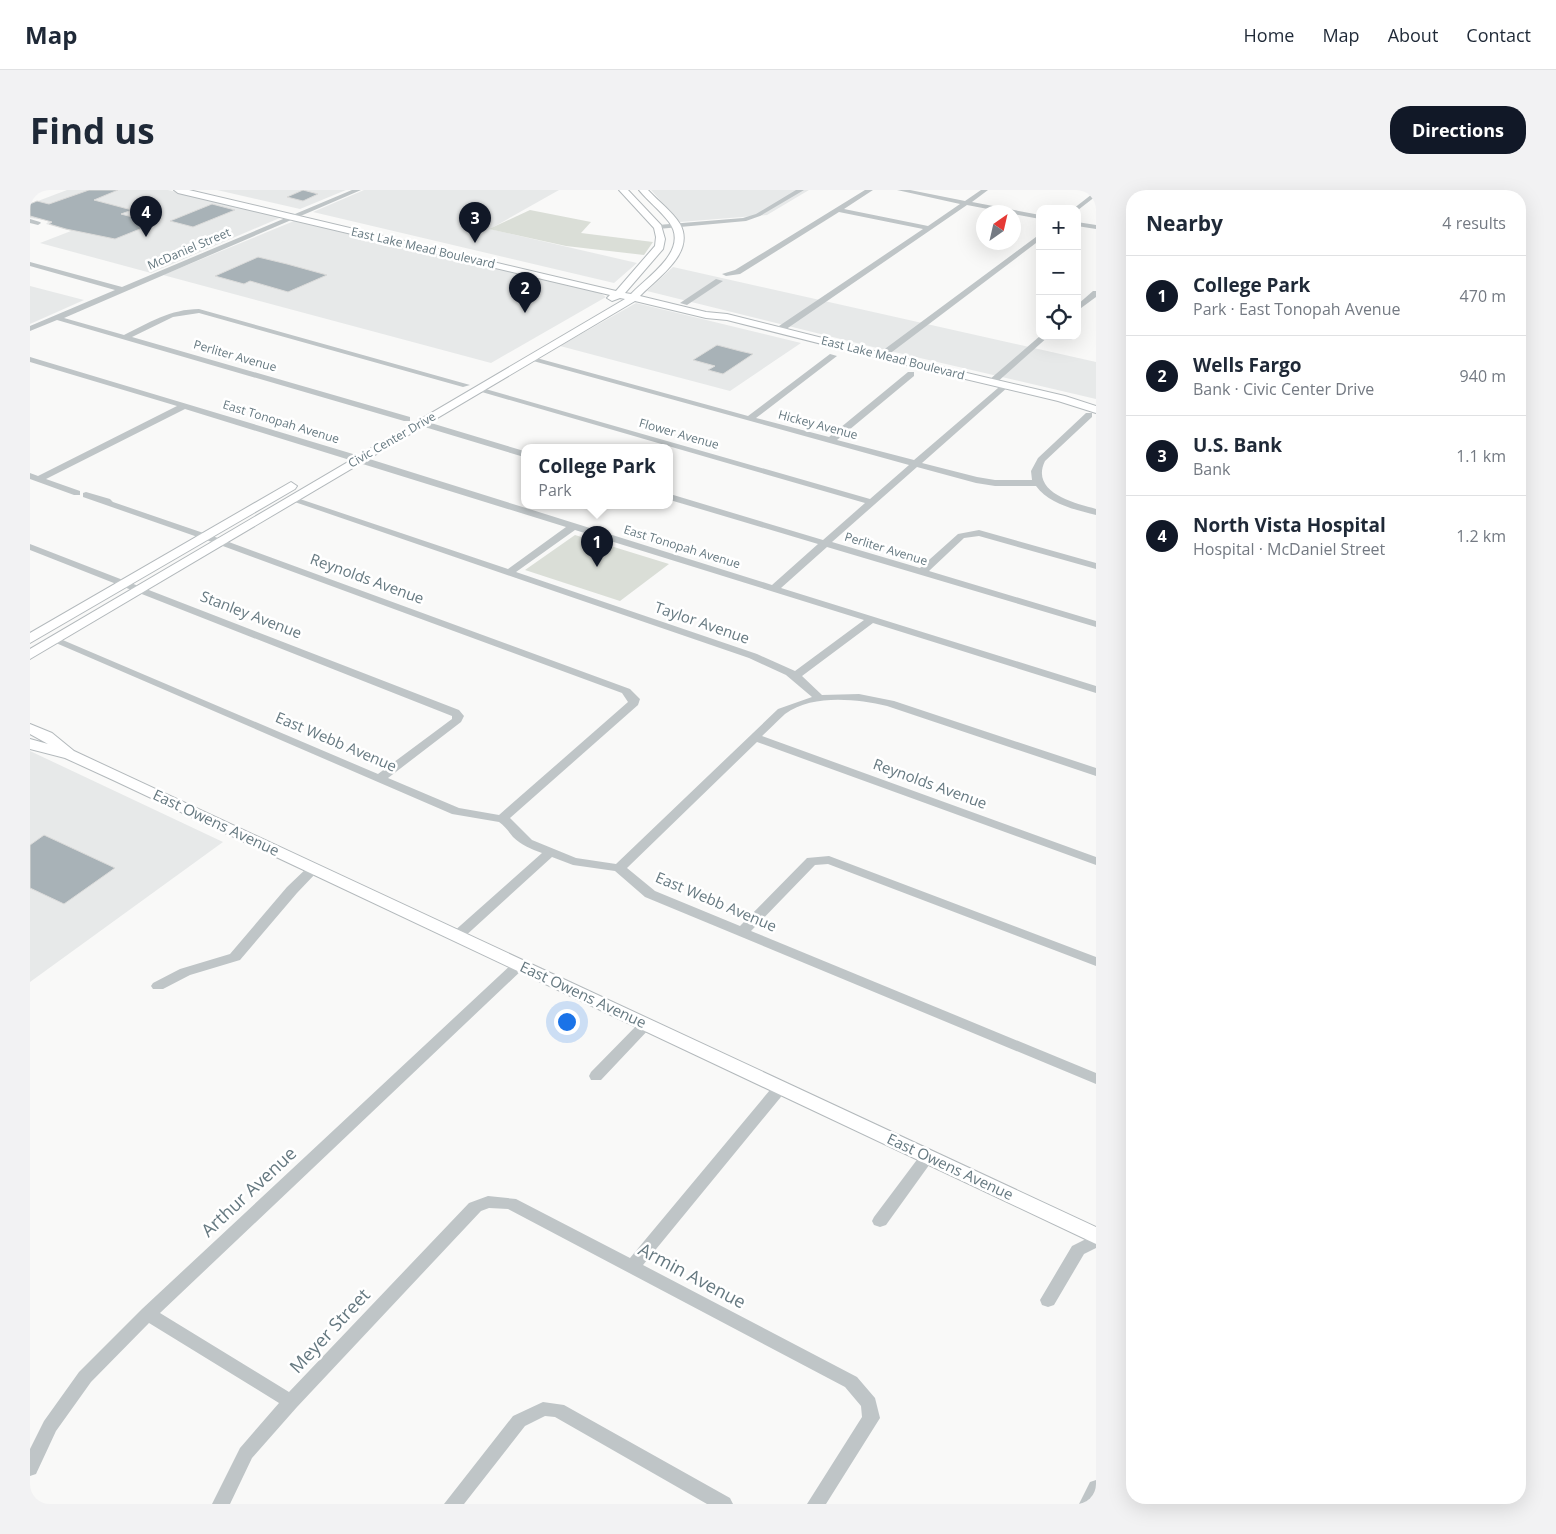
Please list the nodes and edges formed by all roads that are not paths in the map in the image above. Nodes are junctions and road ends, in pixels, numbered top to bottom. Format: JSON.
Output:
{"nodes":[{"id":1,"x":178,"y":190,"type":"edge"},
{"id":2,"x":204,"y":190,"type":"edge"},
{"id":3,"x":358,"y":190,"type":"edge"},
{"id":4,"x":623,"y":190,"type":"edge"},
{"id":5,"x":643,"y":190,"type":"edge"},
{"id":6,"x":801,"y":190,"type":"edge"},
{"id":7,"x":870,"y":190,"type":"edge"},
{"id":8,"x":900,"y":190,"type":"edge"},
{"id":9,"x":985,"y":190,"type":"edge"},
{"id":10,"x":1096,"y":193,"type":"edge"},
{"id":11,"x":213,"y":198,"type":"junction"},
{"id":12,"x":967,"y":203,"type":"junction"},
{"id":13,"x":1081,"y":205,"type":"edge"},
{"id":14,"x":838,"y":210,"type":"junction"},
{"id":15,"x":298,"y":215,"type":"junction"},
{"id":16,"x":1036,"y":216,"type":"edge"},
{"id":17,"x":30,"y":220,"type":"edge"},
{"id":18,"x":38,"y":223,"type":"dead end"},
{"id":19,"x":676,"y":225,"type":"junction"},
{"id":20,"x":1081,"y":225,"type":"edge"},
{"id":21,"x":658,"y":227,"type":"junction"},
{"id":22,"x":1096,"y":227,"type":"edge"},
{"id":23,"x":930,"y":228,"type":"junction"},
{"id":24,"x":1036,"y":239,"type":"edge"},
{"id":25,"x":30,"y":264,"type":"edge"},
{"id":26,"x":726,"y":274,"type":"dead end"},
{"id":27,"x":719,"y":282,"type":"dead end"},
{"id":28,"x":123,"y":290,"type":"junction"},
{"id":29,"x":621,"y":292,"type":"junction"},
{"id":30,"x":1096,"y":292,"type":"edge"},
{"id":31,"x":635,"y":295,"type":"junction"},
{"id":32,"x":684,"y":303,"type":"junction"},
{"id":33,"x":1081,"y":305,"type":"edge"},
{"id":34,"x":727,"y":317,"type":"junction"},
{"id":35,"x":57,"y":318,"type":"junction"},
{"id":36,"x":30,"y":329,"type":"edge"},
{"id":37,"x":778,"y":330,"type":"junction"},
{"id":38,"x":124,"y":338,"type":"junction"},
{"id":39,"x":1040,"y":340,"type":"edge"},
{"id":40,"x":833,"y":356,"type":"dead end"},
{"id":41,"x":882,"y":356,"type":"junction"},
{"id":42,"x":30,"y":359,"type":"edge"},
{"id":43,"x":530,"y":359,"type":"junction"},
{"id":44,"x":492,"y":369,"type":"junction"},
{"id":45,"x":911,"y":374,"type":"dead end"},
{"id":46,"x":992,"y":382,"type":"junction"},
{"id":47,"x":466,"y":385,"type":"junction"},
{"id":48,"x":1005,"y":385,"type":"junction"},
{"id":49,"x":479,"y":390,"type":"junction"},
{"id":50,"x":1061,"y":398,"type":"junction"},
{"id":51,"x":1096,"y":402,"type":"edge"},
{"id":52,"x":184,"y":406,"type":"junction"},
{"id":53,"x":448,"y":408,"type":"junction"},
{"id":54,"x":1093,"y":413,"type":"edge"},
{"id":55,"x":406,"y":419,"type":"junction"},
{"id":56,"x":748,"y":419,"type":"junction"},
{"id":57,"x":421,"y":423,"type":"junction"},
{"id":58,"x":392,"y":428,"type":"dead end"},
{"id":59,"x":830,"y":441,"type":"junction"},
{"id":60,"x":668,"y":444,"type":"edge"},
{"id":61,"x":362,"y":445,"type":"dead end"},
{"id":62,"x":673,"y":445,"type":"edge"},
{"id":63,"x":521,"y":453,"type":"edge"},
{"id":64,"x":345,"y":455,"type":"junction"},
{"id":65,"x":360,"y":459,"type":"junction"},
{"id":66,"x":915,"y":464,"type":"junction"},
{"id":67,"x":35,"y":478,"type":"edge"},
{"id":68,"x":1039,"y":483,"type":"junction"},
{"id":69,"x":673,"y":498,"type":"edge"},
{"id":70,"x":291,"y":499,"type":"junction"},
{"id":71,"x":872,"y":502,"type":"junction"},
{"id":72,"x":1096,"y":512,"type":"edge"},
{"id":73,"x":574,"y":526,"type":"junction"},
{"id":74,"x":204,"y":536,"type":"junction"},
{"id":75,"x":220,"y":542,"type":"junction"},
{"id":76,"x":825,"y":543,"type":"junction"},
{"id":77,"x":30,"y":547,"type":"edge"},
{"id":78,"x":1096,"y":566,"type":"edge"},
{"id":79,"x":509,"y":572,"type":"junction"},
{"id":80,"x":922,"y":572,"type":"junction"},
{"id":81,"x":124,"y":583,"type":"junction"},
{"id":82,"x":140,"y":589,"type":"junction"},
{"id":83,"x":773,"y":589,"type":"junction"},
{"id":84,"x":871,"y":620,"type":"junction"},
{"id":85,"x":1096,"y":624,"type":"edge"},
{"id":86,"x":33,"y":634,"type":"edge"},
{"id":87,"x":54,"y":640,"type":"junction"},
{"id":88,"x":30,"y":654,"type":"edge"},
{"id":89,"x":795,"y":675,"type":"junction"},
{"id":90,"x":1096,"y":690,"type":"edge"},
{"id":91,"x":820,"y":699,"type":"junction"},
{"id":92,"x":30,"y":728,"type":"edge"},
{"id":93,"x":754,"y":737,"type":"junction"},
{"id":94,"x":30,"y":744,"type":"edge"},
{"id":95,"x":70,"y":755,"type":"junction"},
{"id":96,"x":1096,"y":772,"type":"edge"},
{"id":97,"x":380,"y":778,"type":"junction"},
{"id":98,"x":502,"y":819,"type":"junction"},
{"id":99,"x":550,"y":852,"type":"junction"},
{"id":100,"x":1096,"y":861,"type":"edge"},
{"id":101,"x":619,"y":868,"type":"junction"},
{"id":102,"x":313,"y":869,"type":"junction"},
{"id":103,"x":742,"y":932,"type":"junction"},
{"id":104,"x":457,"y":936,"type":"junction"},
{"id":105,"x":1096,"y":962,"type":"edge"},
{"id":106,"x":519,"y":965,"type":"junction"},
{"id":107,"x":158,"y":986,"type":"dead end"},
{"id":108,"x":646,"y":1024,"type":"junction"},
{"id":109,"x":596,"y":1076,"type":"dead end"},
{"id":110,"x":1096,"y":1079,"type":"edge"},
{"id":111,"x":780,"y":1088,"type":"junction"},
{"id":112,"x":927,"y":1157,"type":"junction"},
{"id":113,"x":488,"y":1202,"type":"joint"},
{"id":114,"x":880,"y":1221,"type":"dead end"},
{"id":115,"x":1096,"y":1236,"type":"edge"},
{"id":116,"x":1096,"y":1240,"type":"edge"},
{"id":117,"x":632,"y":1267,"type":"junction"},
{"id":118,"x":1048,"y":1300,"type":"dead end"},
{"id":119,"x":148,"y":1314,"type":"junction"},
{"id":120,"x":290,"y":1402,"type":"junction"},
{"id":121,"x":30,"y":1468,"type":"edge"},
{"id":122,"x":1096,"y":1488,"type":"edge"},
{"id":123,"x":221,"y":1504,"type":"edge"},
{"id":124,"x":453,"y":1504,"type":"edge"},
{"id":125,"x":724,"y":1504,"type":"edge"},
{"id":126,"x":816,"y":1504,"type":"edge"},
{"id":127,"x":1088,"y":1504,"type":"edge"}],
"edges":[{"from":1,"to":11,"type":"main road","name":"East Lake Mead Boulevard"},
{"from":2,"to":11,"type":"main road"},
{"from":2,"to":15,"type":"main road","name":"East Lake Mead Boulevard"},
{"from":3,"to":15,"type":"street","name":"McDaniel Street"},
{"from":4,"to":21,"type":"main road"},
{"from":5,"to":19,"type":"main road"},
{"from":6,"to":19,"type":"street"},
{"from":7,"to":14,"type":"street"},
{"from":8,"to":12,"type":"street"},
{"from":9,"to":12,"type":"street"},
{"from":10,"to":13,"type":"street"},
{"from":11,"to":15,"type":"main road","name":"East Lake Mead Boulevard"},
{"from":12,"to":16,"type":"street"},
{"from":12,"to":23,"type":"street"},
{"from":14,"to":23,"type":"street"},
{"from":14,"to":26,"type":"street"},
{"from":15,"to":28,"type":"street","name":"McDaniel Street"},
{"from":15,"to":29,"type":"main road","name":"East Lake Mead Boulevard"},
{"from":17,"to":18,"type":"street"},
{"from":19,"to":21,"type":"street"},
{"from":19,"to":31,"type":"main road","name":"Civic Center Drive"},
{"from":20,"to":22,"type":"street"},
{"from":21,"to":29,"type":"main road","name":"Civic Center Drive"},
{"from":23,"to":37,"type":"street"},
{"from":24,"to":41,"type":"street"},
{"from":25,"to":28,"type":"street"},
{"from":27,"to":32,"type":"street"},
{"from":28,"to":35,"type":"street","name":"McDaniel Street"},
{"from":29,"to":31,"type":"main road","name":"East Lake Mead Boulevard"},
{"from":29,"to":44,"type":"main road","name":"Civic Center Drive"},
{"from":30,"to":33,"type":"street"},
{"from":31,"to":32,"type":"main road","name":"East Lake Mead Boulevard"},
{"from":31,"to":34,"type":"main road","name":"East Lake Mead Boulevard"},
{"from":31,"to":43,"type":"main road","name":"Civic Center Drive"},
{"from":32,"to":34,"type":"main road","name":"East Lake Mead Boulevard"},
{"from":34,"to":37,"type":"main road","name":"East Lake Mead Boulevard"},
{"from":35,"to":36,"type":"street","name":"McDaniel Street"},
{"from":35,"to":38,"type":"street","name":"Perliter Avenue"},
{"from":37,"to":41,"type":"main road","name":"East Lake Mead Boulevard"},
{"from":38,"to":47,"type":"street"},
{"from":38,"to":55,"type":"street","name":"Perliter Avenue"},
{"from":39,"to":46,"type":"street"},
{"from":40,"to":56,"type":"street"},
{"from":41,"to":46,"type":"main road","name":"East Lake Mead Boulevard"},
{"from":42,"to":52,"type":"street","name":"East Tonopah Avenue"},
{"from":43,"to":49,"type":"main road","name":"Civic Center Drive"},
{"from":43,"to":56,"type":"street","name":"Hickey Avenue"},
{"from":44,"to":47,"type":"main road","name":"Civic Center Drive"},
{"from":44,"to":49,"type":"main road"},
{"from":45,"to":59,"type":"street"},
{"from":46,"to":48,"type":"main road","name":"East Lake Mead Boulevard"},
{"from":47,"to":53,"type":"main road"},
{"from":47,"to":55,"type":"main road","name":"Civic Center Drive"},
{"from":48,"to":50,"type":"main road","name":"East Lake Mead Boulevard"},
{"from":48,"to":66,"type":"street"},
{"from":49,"to":53,"type":"main road","name":"Civic Center Drive"},
{"from":49,"to":60,"type":"street","name":"Flower Avenue"},
{"from":50,"to":51,"type":"main road","name":"East Lake Mead Boulevard"},
{"from":50,"to":54,"type":"main road","name":"East Lake Mead Boulevard"},
{"from":52,"to":64,"type":"street","name":"East Tonopah Avenue"},
{"from":52,"to":67,"type":"street"},
{"from":53,"to":57,"type":"main road","name":"Civic Center Drive"},
{"from":54,"to":68,"type":"street"},
{"from":55,"to":58,"type":"main road","name":"Civic Center Drive"},
{"from":56,"to":59,"type":"street","name":"Hickey Avenue"},
{"from":57,"to":63,"type":"street"},
{"from":57,"to":65,"type":"main road","name":"Civic Center Drive"},
{"from":59,"to":66,"type":"street","name":"Hickey Avenue"},
{"from":61,"to":64,"type":"main road","name":"Civic Center Drive"},
{"from":62,"to":71,"type":"street","name":"Flower Avenue"},
{"from":64,"to":65,"type":"street","name":"East Tonopah Avenue"},
{"from":64,"to":74,"type":"main road","name":"Civic Center Drive"},
{"from":65,"to":70,"type":"main road","name":"Civic Center Drive"},
{"from":65,"to":73,"type":"street","name":"East Tonopah Avenue"},
{"from":66,"to":68,"type":"street","name":"Hickey Avenue"},
{"from":66,"to":71,"type":"street"},
{"from":67,"to":74,"type":"street","name":"Reynolds Avenue"},
{"from":68,"to":72,"type":"street"},
{"from":69,"to":76,"type":"street","name":"Perliter Avenue"},
{"from":70,"to":75,"type":"main road","name":"Civic Center Drive"},
{"from":70,"to":79,"type":"street","name":"Taylor Avenue"},
{"from":71,"to":76,"type":"street"},
{"from":73,"to":79,"type":"street"},
{"from":73,"to":83,"type":"street","name":"East Tonopah Avenue"},
{"from":74,"to":75,"type":"street","name":"Reynolds Avenue"},
{"from":74,"to":81,"type":"main road","name":"Civic Center Drive"},
{"from":75,"to":82,"type":"main road","name":"Civic Center Drive"},
{"from":75,"to":98,"type":"street","name":"Reynolds Avenue"},
{"from":76,"to":80,"type":"street","name":"Perliter Avenue"},
{"from":76,"to":83,"type":"street"},
{"from":77,"to":81,"type":"street","name":"Stanley Avenue"},
{"from":78,"to":80,"type":"street"},
{"from":79,"to":89,"type":"street","name":"Taylor Avenue"},
{"from":80,"to":85,"type":"street","name":"Perliter Avenue"},
{"from":81,"to":82,"type":"street","name":"Stanley Avenue"},
{"from":81,"to":86,"type":"main road","name":"Civic Center Drive"},
{"from":82,"to":87,"type":"main road","name":"Civic Center Drive"},
{"from":82,"to":97,"type":"street","name":"Stanley Avenue"},
{"from":83,"to":84,"type":"street","name":"East Tonopah Avenue"},
{"from":84,"to":89,"type":"street"},
{"from":84,"to":90,"type":"street","name":"East Tonopah Avenue"},
{"from":87,"to":88,"type":"main road","name":"Civic Center Drive"},
{"from":87,"to":97,"type":"street","name":"East Webb Avenue"},
{"from":89,"to":91,"type":"street","name":"Taylor Avenue"},
{"from":91,"to":93,"type":"street"},
{"from":91,"to":96,"type":"street"},
{"from":92,"to":95,"type":"main road","name":"East Owens Avenue"},
{"from":93,"to":100,"type":"street","name":"Reynolds Avenue"},
{"from":93,"to":101,"type":"street"},
{"from":94,"to":95,"type":"main road","name":"East Owens Avenue"},
{"from":95,"to":102,"type":"main road","name":"East Owens Avenue"},
{"from":97,"to":98,"type":"street","name":"East Webb Avenue"},
{"from":98,"to":99,"type":"street"},
{"from":99,"to":101,"type":"street"},
{"from":99,"to":104,"type":"street"},
{"from":101,"to":103,"type":"street","name":"East Webb Avenue"},
{"from":102,"to":104,"type":"main road","name":"East Owens Avenue"},
{"from":102,"to":107,"type":"street"},
{"from":103,"to":105,"type":"street"},
{"from":103,"to":110,"type":"street","name":"East Webb Avenue"},
{"from":104,"to":106,"type":"main road","name":"East Owens Avenue"},
{"from":106,"to":108,"type":"main road","name":"East Owens Avenue"},
{"from":106,"to":119,"type":"street","name":"Arthur Avenue"},
{"from":108,"to":109,"type":"street"},
{"from":108,"to":111,"type":"main road","name":"East Owens Avenue"},
{"from":111,"to":112,"type":"main road","name":"East Owens Avenue"},
{"from":111,"to":117,"type":"street"},
{"from":112,"to":114,"type":"street"},
{"from":112,"to":115,"type":"main road","name":"East Owens Avenue"},
{"from":113,"to":117,"type":"street","name":"Armin Avenue"},
{"from":113,"to":120,"type":"street","name":"Meyer Street"},
{"from":116,"to":118,"type":"street"},
{"from":117,"to":126,"type":"street","name":"Armin Avenue"},
{"from":119,"to":120,"type":"street"},
{"from":119,"to":121,"type":"street","name":"Arthur Avenue"},
{"from":120,"to":123,"type":"street","name":"Meyer Street"},
{"from":122,"to":127,"type":"street"},
{"from":124,"to":125,"type":"street"}]}
